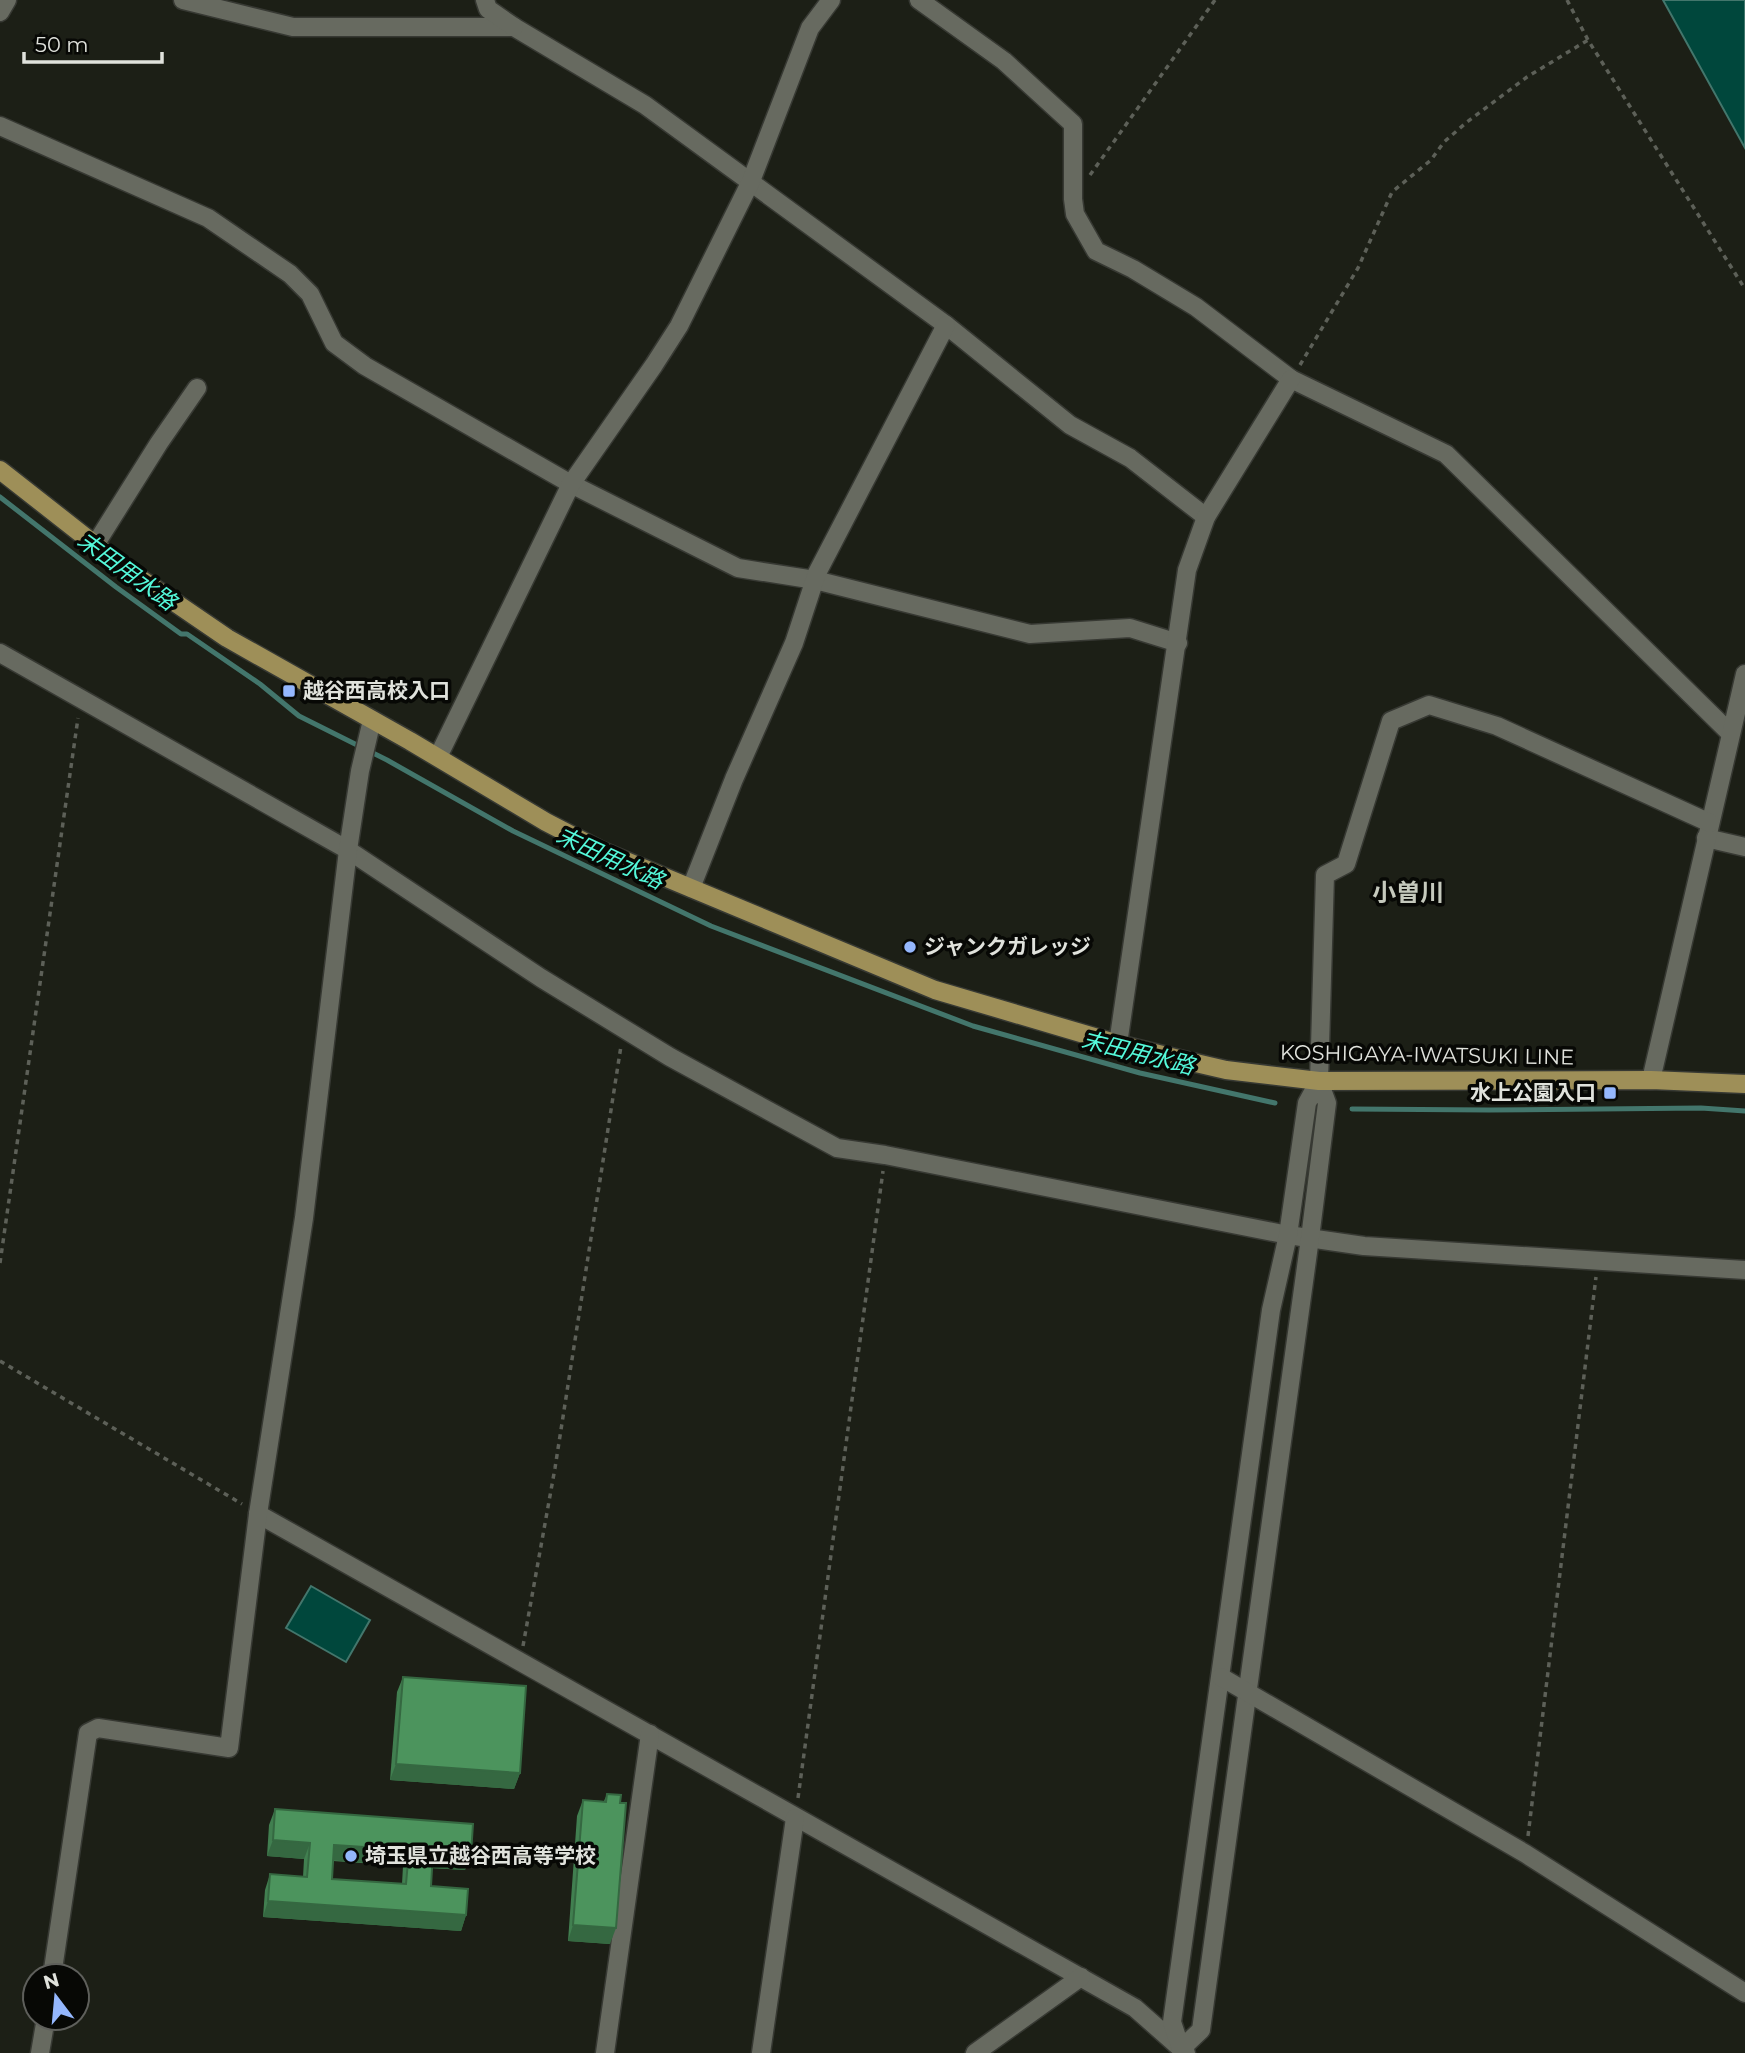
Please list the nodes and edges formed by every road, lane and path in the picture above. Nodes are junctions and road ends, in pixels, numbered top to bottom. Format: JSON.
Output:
{"nodes":[{"id":1,"x":7,"y":0,"type":"edge"},
{"id":2,"x":183,"y":0,"type":"edge"},
{"id":3,"x":485,"y":0,"type":"edge"},
{"id":4,"x":831,"y":0,"type":"edge"},
{"id":5,"x":919,"y":0,"type":"edge"},
{"id":6,"x":1215,"y":0,"type":"edge"},
{"id":7,"x":1567,"y":0,"type":"edge"},
{"id":8,"x":0,"y":12,"type":"edge"},
{"id":9,"x":514,"y":27,"type":"junction"},
{"id":10,"x":1588,"y":40,"type":"junction"},
{"id":11,"x":0,"y":126,"type":"edge"},
{"id":12,"x":751,"y":181,"type":"junction"},
{"id":13,"x":1073,"y":199,"type":"junction"},
{"id":14,"x":1745,"y":289,"type":"edge"},
{"id":15,"x":946,"y":325,"type":"junction"},
{"id":16,"x":1291,"y":379,"type":"junction"},
{"id":17,"x":197,"y":388,"type":"dead end"},
{"id":18,"x":0,"y":470,"type":"edge"},
{"id":19,"x":571,"y":484,"type":"junction"},
{"id":20,"x":1206,"y":517,"type":"junction"},
{"id":21,"x":95,"y":545,"type":"junction"},
{"id":22,"x":815,"y":580,"type":"junction"},
{"id":23,"x":1178,"y":643,"type":"junction"},
{"id":24,"x":0,"y":653,"type":"edge"},
{"id":25,"x":1745,"y":674,"type":"edge"},
{"id":26,"x":80,"y":699,"type":"junction"},
{"id":27,"x":372,"y":720,"type":"junction"},
{"id":28,"x":1730,"y":733,"type":"junction"},
{"id":29,"x":438,"y":757,"type":"junction"},
{"id":30,"x":1708,"y":830,"type":"junction"},
{"id":31,"x":1745,"y":847,"type":"edge"},
{"id":32,"x":348,"y":850,"type":"junction"},
{"id":33,"x":691,"y":888,"type":"junction"},
{"id":34,"x":624,"y":1029,"type":"junction"},
{"id":35,"x":1118,"y":1044,"type":"junction"},
{"id":36,"x":1651,"y":1080,"type":"junction"},
{"id":37,"x":1319,"y":1081,"type":"junction"},
{"id":38,"x":1745,"y":1084,"type":"edge"},
{"id":39,"x":885,"y":1155,"type":"junction"},
{"id":40,"x":1288,"y":1235,"type":"junction"},
{"id":41,"x":1310,"y":1238,"type":"junction"},
{"id":42,"x":1597,"y":1261,"type":"junction"},
{"id":43,"x":0,"y":1263,"type":"edge"},
{"id":44,"x":1745,"y":1270,"type":"edge"},
{"id":45,"x":0,"y":1361,"type":"edge"},
{"id":46,"x":258,"y":1514,"type":"junction"},
{"id":47,"x":520,"y":1662,"type":"junction"},
{"id":48,"x":1221,"y":1677,"type":"junction"},
{"id":49,"x":1247,"y":1692,"type":"junction"},
{"id":50,"x":650,"y":1734,"type":"junction"},
{"id":51,"x":795,"y":1818,"type":"junction"},
{"id":52,"x":1526,"y":1854,"type":"junction"},
{"id":53,"x":54,"y":1962,"type":"edge"},
{"id":54,"x":1081,"y":1977,"type":"junction"},
{"id":55,"x":1745,"y":1993,"type":"edge"},
{"id":56,"x":44,"y":2032,"type":"edge"},
{"id":57,"x":1184,"y":2051,"type":"edge"},
{"id":58,"x":40,"y":2053,"type":"edge"},
{"id":59,"x":605,"y":2053,"type":"edge"},
{"id":60,"x":761,"y":2053,"type":"edge"},
{"id":61,"x":975,"y":2053,"type":"edge"}],
"edges":[{"from":1,"to":8,"type":"street"},
{"from":2,"to":9,"type":"street"},
{"from":3,"to":9,"type":"street"},
{"from":4,"to":12,"type":"street"},
{"from":5,"to":13,"type":"street"},
{"from":6,"to":13,"type":"path"},
{"from":7,"to":10,"type":"path"},
{"from":9,"to":12,"type":"street"},
{"from":10,"to":14,"type":"path"},
{"from":10,"to":16,"type":"path"},
{"from":11,"to":19,"type":"street"},
{"from":12,"to":15,"type":"street"},
{"from":12,"to":19,"type":"street"},
{"from":13,"to":16,"type":"street"},
{"from":15,"to":20,"type":"street"},
{"from":15,"to":22,"type":"street"},
{"from":16,"to":20,"type":"street"},
{"from":16,"to":28,"type":"street"},
{"from":17,"to":21,"type":"street"},
{"from":18,"to":21,"type":"main road","name":"KOSHIGAYA-IWATSUKI LINE"},
{"from":19,"to":22,"type":"street"},
{"from":19,"to":29,"type":"street"},
{"from":20,"to":23,"type":"street"},
{"from":21,"to":27,"type":"main road","name":"KOSHIGAYA-IWATSUKI LINE"},
{"from":22,"to":23,"type":"street"},
{"from":22,"to":33,"type":"street"},
{"from":23,"to":35,"type":"street"},
{"from":24,"to":26,"type":"street"},
{"from":25,"to":28,"type":"street"},
{"from":26,"to":32,"type":"street"},
{"from":26,"to":43,"type":"path"},
{"from":27,"to":29,"type":"main road","name":"KOSHIGAYA-IWATSUKI LINE"},
{"from":27,"to":32,"type":"street"},
{"from":28,"to":30,"type":"street"},
{"from":29,"to":33,"type":"main road","name":"KOSHIGAYA-IWATSUKI LINE"},
{"from":30,"to":31,"type":"street"},
{"from":30,"to":36,"type":"street"},
{"from":30,"to":37,"type":"street"},
{"from":32,"to":34,"type":"street"},
{"from":32,"to":46,"type":"street"},
{"from":33,"to":35,"type":"main road","name":"KOSHIGAYA-IWATSUKI LINE"},
{"from":34,"to":39,"type":"street"},
{"from":34,"to":47,"type":"path"},
{"from":35,"to":37,"type":"main road","name":"KOSHIGAYA-IWATSUKI LINE"},
{"from":36,"to":37,"type":"main road","name":"KOSHIGAYA-IWATSUKI LINE"},
{"from":36,"to":38,"type":"main road","name":"KOSHIGAYA-IWATSUKI LINE"},
{"from":37,"to":40,"type":"street"},
{"from":37,"to":41,"type":"street"},
{"from":39,"to":40,"type":"street"},
{"from":39,"to":51,"type":"path"},
{"from":40,"to":41,"type":"street"},
{"from":40,"to":48,"type":"street"},
{"from":41,"to":42,"type":"street"},
{"from":41,"to":49,"type":"street"},
{"from":42,"to":44,"type":"street"},
{"from":42,"to":52,"type":"path"},
{"from":45,"to":46,"type":"path"},
{"from":46,"to":47,"type":"street"},
{"from":46,"to":53,"type":"street"},
{"from":47,"to":50,"type":"street"},
{"from":48,"to":49,"type":"street"},
{"from":48,"to":57,"type":"street"},
{"from":49,"to":52,"type":"street"},
{"from":49,"to":57,"type":"street"},
{"from":50,"to":51,"type":"street"},
{"from":50,"to":59,"type":"street"},
{"from":51,"to":54,"type":"street"},
{"from":51,"to":60,"type":"street"},
{"from":52,"to":55,"type":"street"},
{"from":54,"to":57,"type":"street"},
{"from":54,"to":61,"type":"street"},
{"from":56,"to":58,"type":"street"}]}
